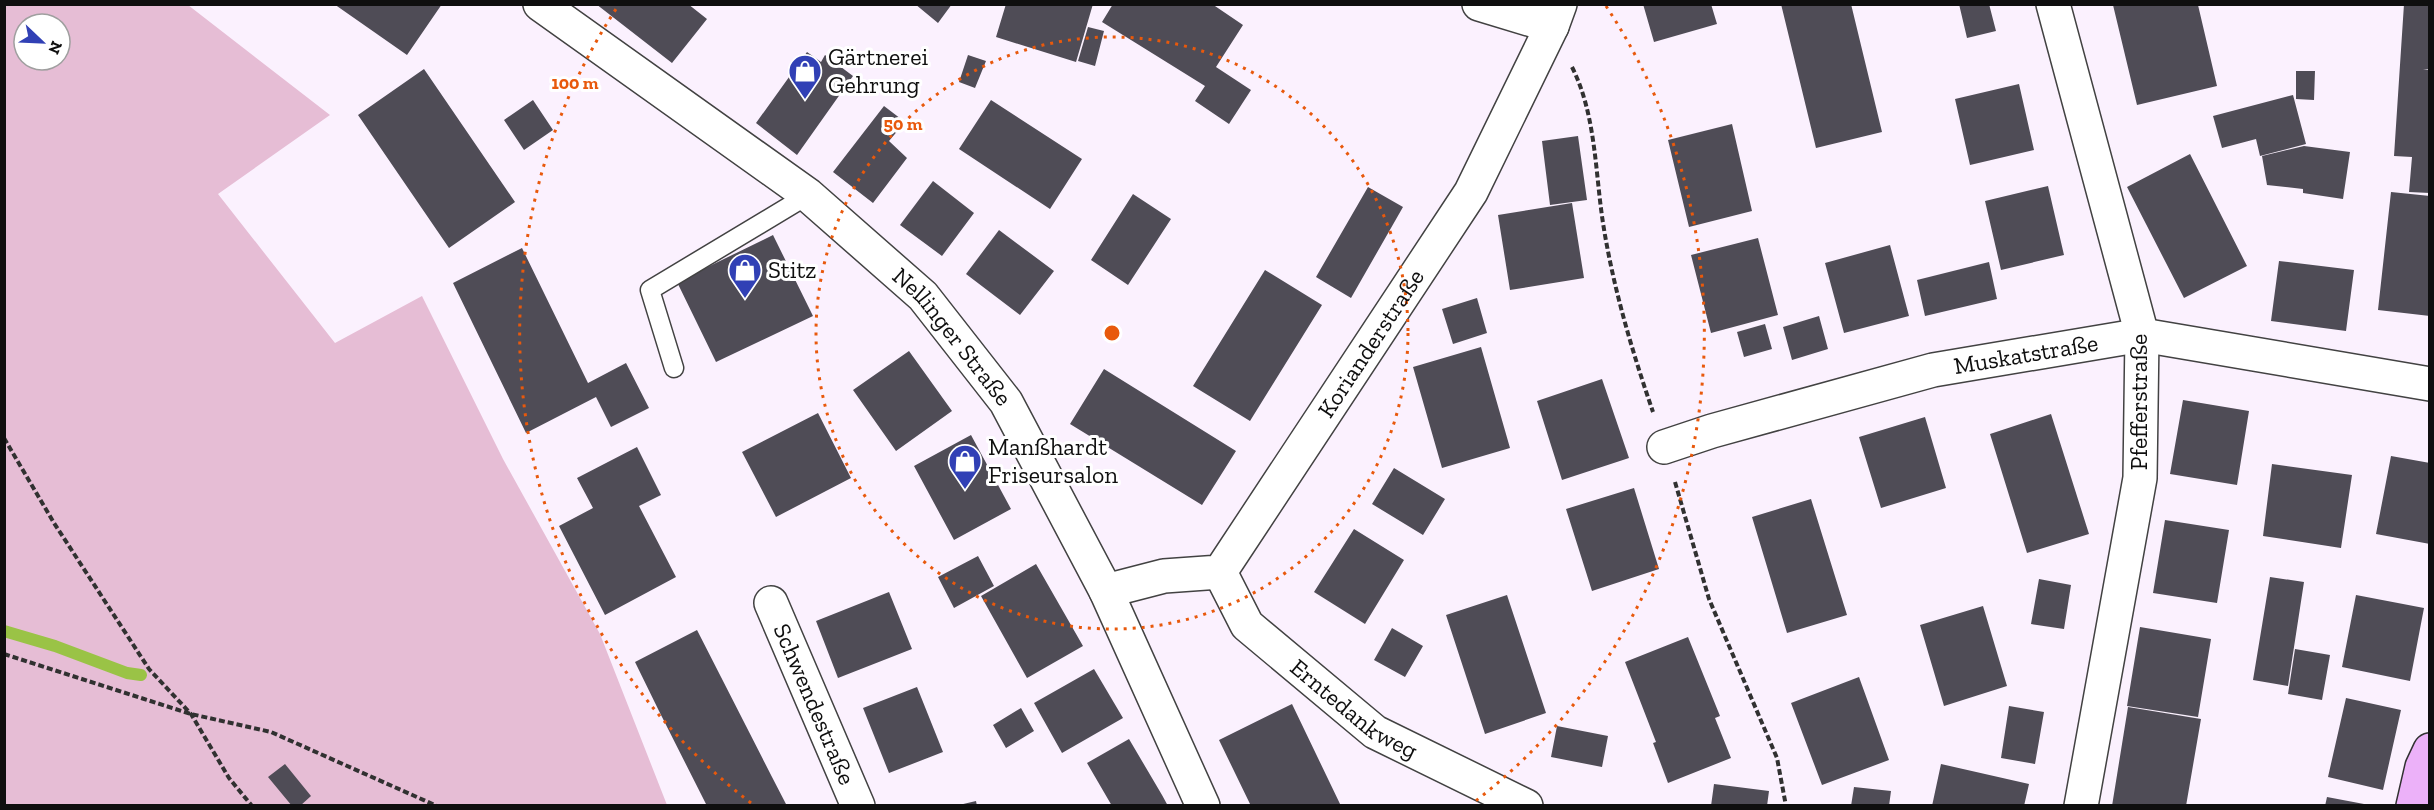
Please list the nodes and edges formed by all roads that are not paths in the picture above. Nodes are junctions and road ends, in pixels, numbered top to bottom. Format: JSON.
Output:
{"nodes":[{"id":1,"x":540,"y":4,"type":"edge"},
{"id":2,"x":1479,"y":4,"type":"edge"},
{"id":3,"x":2053,"y":4,"type":"edge"},
{"id":4,"x":1556,"y":15,"type":"edge"},
{"id":5,"x":808,"y":195,"type":"junction"},
{"id":6,"x":2142,"y":335,"type":"junction"},
{"id":7,"x":674,"y":368,"type":"dead end"},
{"id":8,"x":2430,"y":384,"type":"edge"},
{"id":9,"x":1664,"y":447,"type":"dead end"},
{"id":10,"x":1220,"y":572,"type":"junction"},
{"id":11,"x":1106,"y":591,"type":"junction"},
{"id":12,"x":771,"y":603,"type":"dead end"},
{"id":13,"x":2430,"y":750,"type":"edge"},
{"id":14,"x":858,"y":806,"type":"edge"},
{"id":15,"x":1203,"y":806,"type":"edge"},
{"id":16,"x":1526,"y":806,"type":"edge"},
{"id":17,"x":2081,"y":806,"type":"edge"},
{"id":18,"x":2413,"y":806,"type":"edge"}],
"edges":[{"from":1,"to":5,"type":"street","name":"Nellinger Straße"},
{"from":2,"to":4,"type":"street"},
{"from":3,"to":6,"type":"street","name":"Pfefferstraße"},
{"from":4,"to":10,"type":"street","name":"Korianderstraße"},
{"from":5,"to":7,"type":"lane"},
{"from":5,"to":11,"type":"street","name":"Nellinger Straße"},
{"from":6,"to":8,"type":"street","name":"Muskatstraße"},
{"from":6,"to":9,"type":"street","name":"Muskatstraße"},
{"from":6,"to":17,"type":"street","name":"Pfefferstraße"},
{"from":10,"to":11,"type":"street"},
{"from":10,"to":16,"type":"street","name":"Erntedankweg"},
{"from":11,"to":15,"type":"street","name":"Nellinger Straße"},
{"from":12,"to":14,"type":"street","name":"Schwendestraße"},
{"from":13,"to":18,"type":"street"}]}
